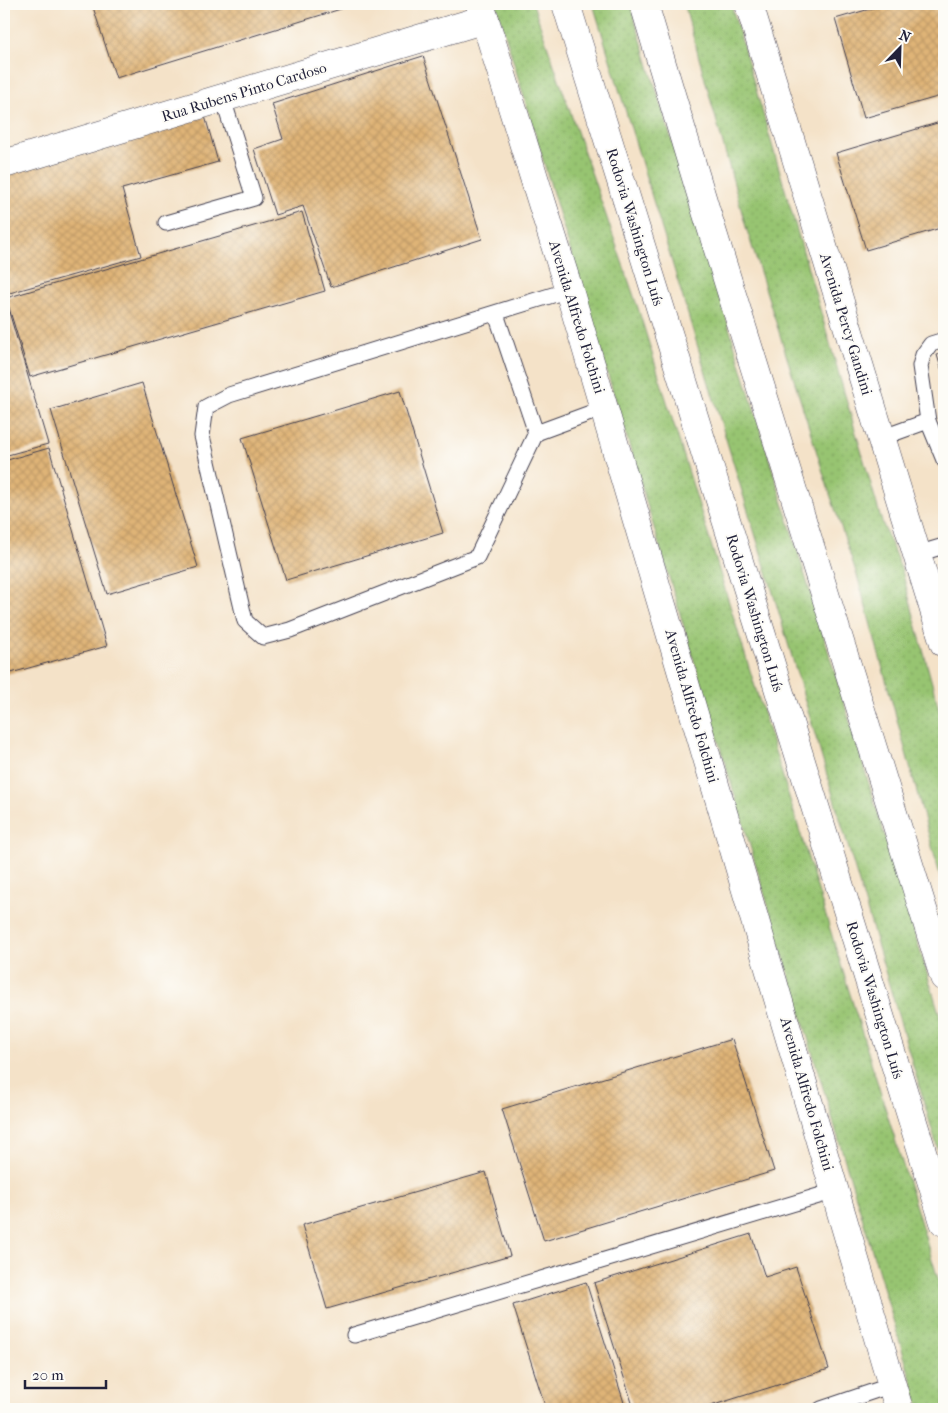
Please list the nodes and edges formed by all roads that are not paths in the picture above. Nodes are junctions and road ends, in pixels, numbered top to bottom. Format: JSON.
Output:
{"nodes":[{"id":1,"x":566,"y":4,"type":"edge"},
{"id":2,"x":644,"y":4,"type":"edge"},
{"id":3,"x":749,"y":4,"type":"edge"},
{"id":4,"x":483,"y":11,"type":"edge"},
{"id":5,"x":223,"y":99,"type":"junction"},
{"id":6,"x":4,"y":164,"type":"edge"},
{"id":7,"x":166,"y":223,"type":"dead end"},
{"id":8,"x":569,"y":290,"type":"junction"},
{"id":9,"x":496,"y":314,"type":"junction"},
{"id":10,"x":944,"y":340,"type":"edge"},
{"id":11,"x":604,"y":408,"type":"junction"},
{"id":12,"x":928,"y":421,"type":"junction"},
{"id":13,"x":536,"y":433,"type":"junction"},
{"id":14,"x":881,"y":438,"type":"junction"},
{"id":15,"x":944,"y":460,"type":"edge"},
{"id":16,"x":944,"y":546,"type":"edge"},
{"id":17,"x":917,"y":554,"type":"junction"},
{"id":18,"x":944,"y":643,"type":"edge"},
{"id":19,"x":944,"y":977,"type":"edge"},
{"id":20,"x":835,"y":1191,"type":"junction"},
{"id":21,"x":944,"y":1222,"type":"edge"},
{"id":22,"x":354,"y":1335,"type":"dead end"},
{"id":23,"x":896,"y":1397,"type":"edge"},
{"id":24,"x":821,"y":1409,"type":"edge"}],
"edges":[{"from":1,"to":21,"type":"main road","name":"Rodovia Washington Luís"},
{"from":2,"to":19,"type":"main road"},
{"from":3,"to":14,"type":"main road","name":"Avenida Percy Gandini"},
{"from":4,"to":5,"type":"main road","name":"Rua Rubens Pinto Cardoso"},
{"from":4,"to":8,"type":"main road","name":"Avenida Alfredo Folchini"},
{"from":5,"to":6,"type":"main road","name":"Rua Rubens Pinto Cardoso"},
{"from":5,"to":7,"type":"lane"},
{"from":8,"to":9,"type":"lane"},
{"from":8,"to":11,"type":"main road","name":"Avenida Alfredo Folchini"},
{"from":9,"to":13,"type":"lane"},
{"from":9,"to":13,"type":"lane"},
{"from":10,"to":12,"type":"lane"},
{"from":11,"to":13,"type":"lane"},
{"from":11,"to":20,"type":"main road","name":"Avenida Alfredo Folchini"},
{"from":12,"to":14,"type":"lane"},
{"from":12,"to":15,"type":"lane"},
{"from":14,"to":17,"type":"main road","name":"Avenida Percy Gandini"},
{"from":16,"to":17,"type":"lane"},
{"from":17,"to":18,"type":"main road","name":"Avenida Percy Gandini"},
{"from":20,"to":22,"type":"lane"},
{"from":20,"to":23,"type":"main road","name":"Avenida Alfredo Folchini"},
{"from":23,"to":24,"type":"lane"}]}
